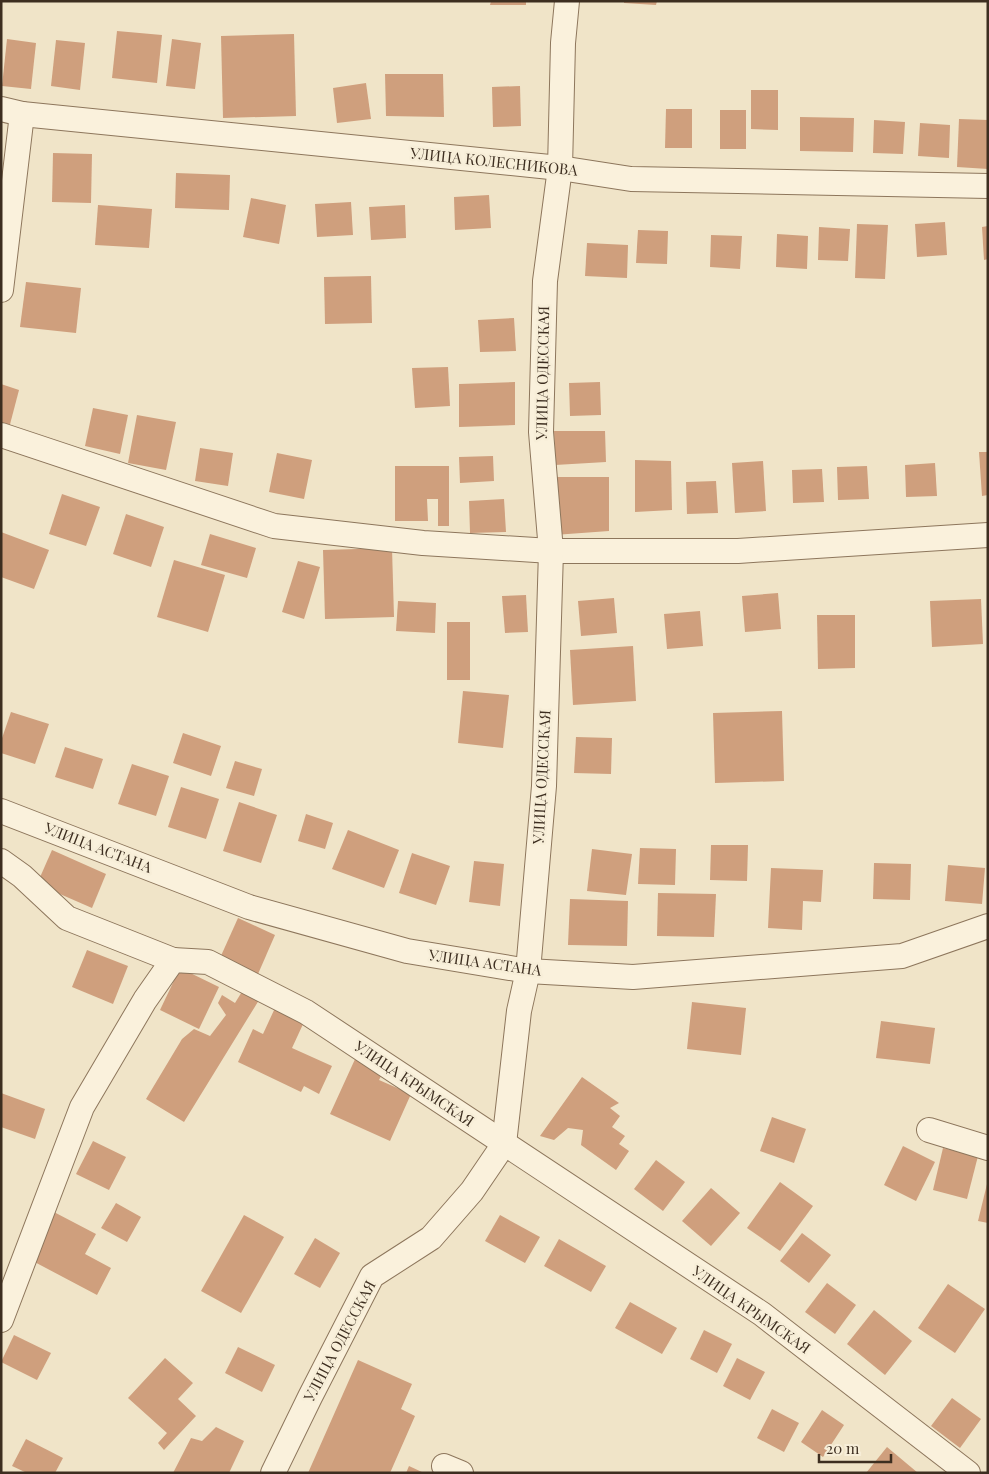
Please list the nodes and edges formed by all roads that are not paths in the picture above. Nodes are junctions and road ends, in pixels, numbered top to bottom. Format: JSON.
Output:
{"nodes":[{"id":1,"x":567,"y":1,"type":"edge"},
{"id":2,"x":12,"y":111,"type":"edge"},
{"id":3,"x":560,"y":168,"type":"junction"},
{"id":4,"x":988,"y":186,"type":"edge"},
{"id":5,"x":1,"y":290,"type":"edge"},
{"id":6,"x":1,"y":435,"type":"edge"},
{"id":7,"x":988,"y":536,"type":"edge"},
{"id":8,"x":551,"y":551,"type":"junction"},
{"id":9,"x":1,"y":810,"type":"edge"},
{"id":10,"x":1,"y":861,"type":"edge"},
{"id":11,"x":988,"y":926,"type":"edge"},
{"id":12,"x":173,"y":960,"type":"junction"},
{"id":13,"x":528,"y":971,"type":"junction"},
{"id":14,"x":929,"y":1130,"type":"dead end"},
{"id":15,"x":504,"y":1144,"type":"junction"},
{"id":16,"x":988,"y":1148,"type":"edge"},
{"id":17,"x":1,"y":1320,"type":"edge"},
{"id":18,"x":274,"y":1473,"type":"edge"},
{"id":19,"x":968,"y":1473,"type":"edge"}],
"edges":[{"from":1,"to":3,"type":"street","name":"УЛИЦА ОДЕССКАЯ"},
{"from":2,"to":3,"type":"street","name":"УЛИЦА КОЛЕСНИКОВА"},
{"from":2,"to":5,"type":"street"},
{"from":3,"to":4,"type":"street","name":"УЛИЦА КОЛЕСНИКОВА"},
{"from":3,"to":8,"type":"street","name":"УЛИЦА ОДЕССКАЯ"},
{"from":6,"to":8,"type":"street"},
{"from":7,"to":8,"type":"street"},
{"from":8,"to":13,"type":"street","name":"УЛИЦА ОДЕССКАЯ"},
{"from":9,"to":13,"type":"street","name":"УЛИЦА АСТАНА"},
{"from":10,"to":12,"type":"street","name":"УЛИЦА КРЫМСКАЯ"},
{"from":11,"to":13,"type":"street","name":"УЛИЦА АСТАНА"},
{"from":12,"to":15,"type":"street","name":"УЛИЦА КРЫМСКАЯ"},
{"from":12,"to":17,"type":"street"},
{"from":13,"to":15,"type":"street","name":"УЛИЦА ОДЕССКАЯ"},
{"from":14,"to":16,"type":"street"},
{"from":15,"to":18,"type":"street","name":"УЛИЦА ОДЕССКАЯ"},
{"from":15,"to":19,"type":"street","name":"УЛИЦА КРЫМСКАЯ"}]}
